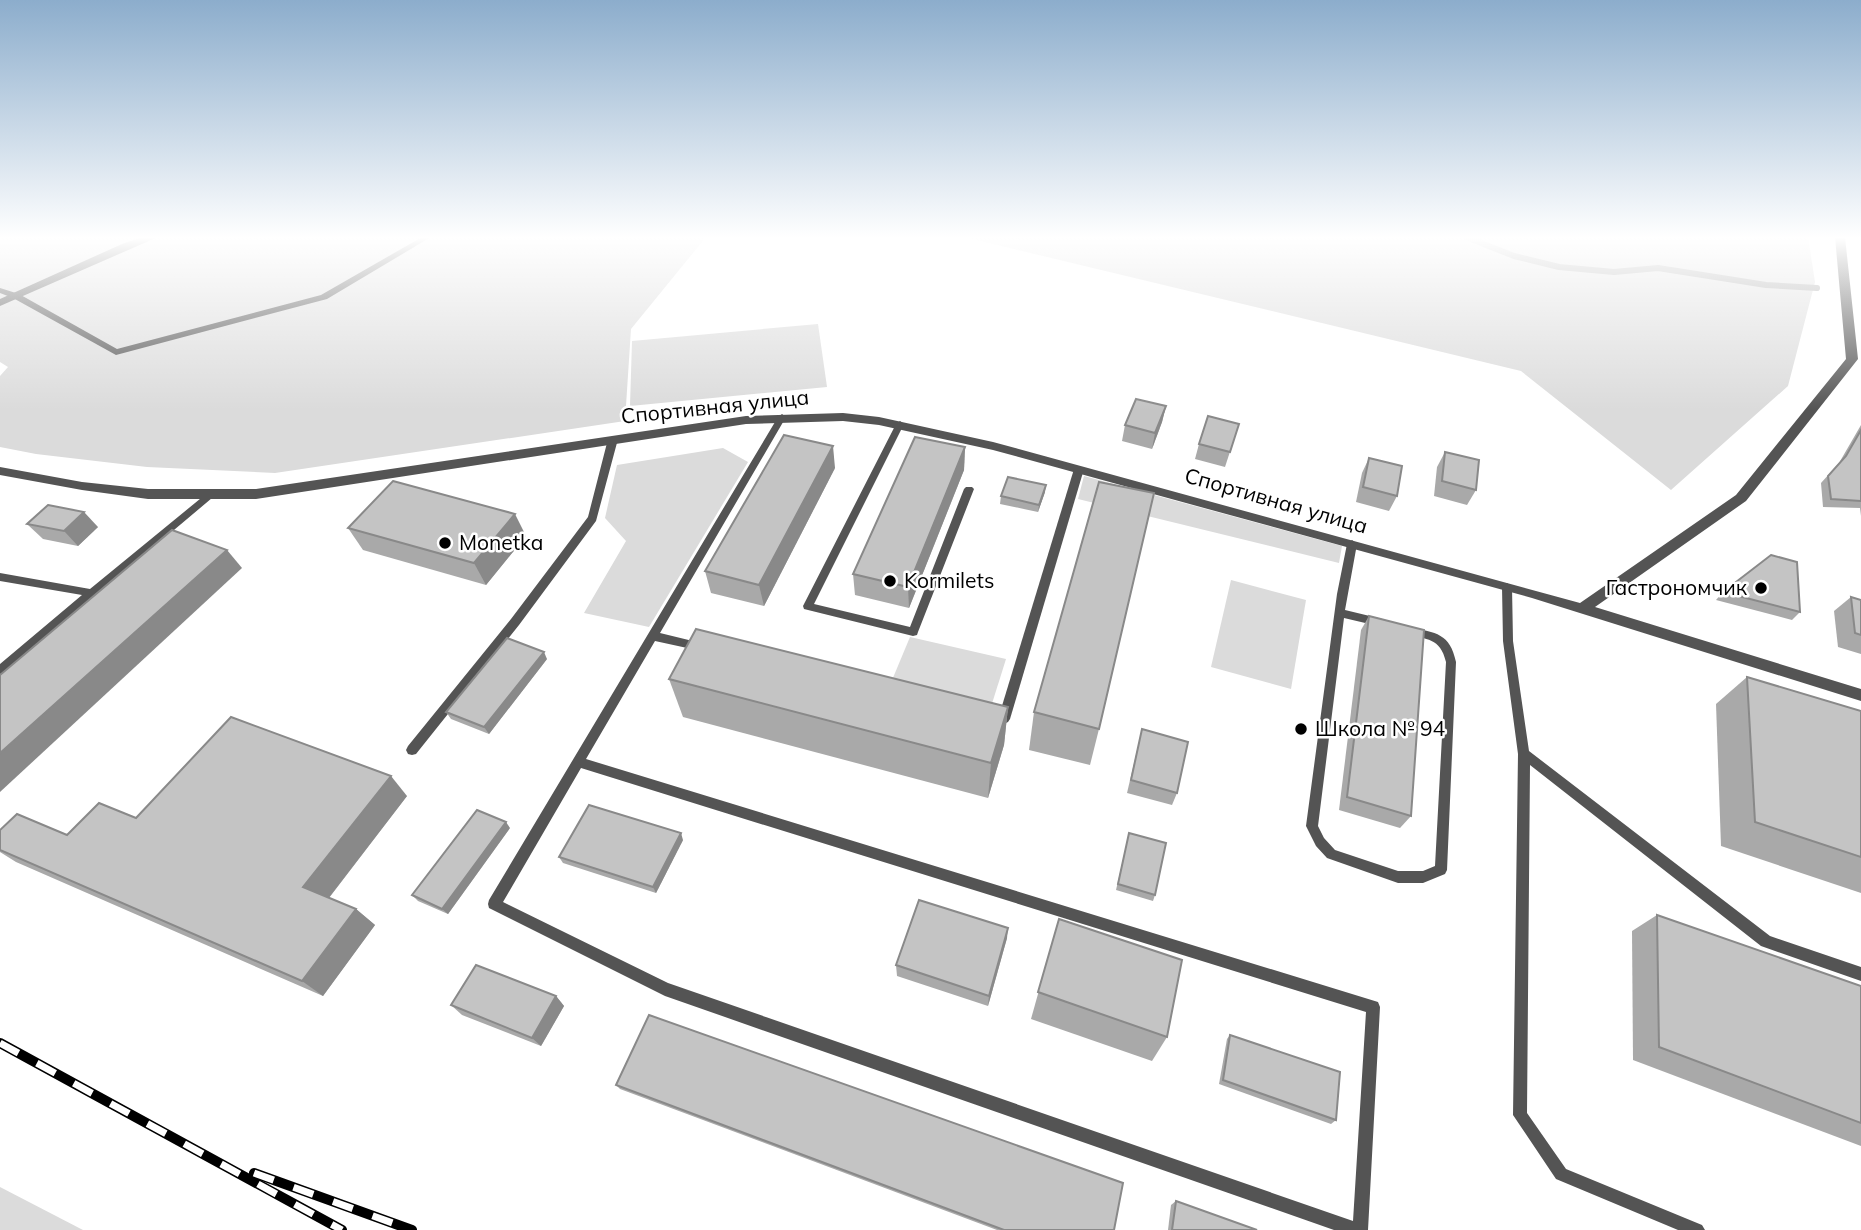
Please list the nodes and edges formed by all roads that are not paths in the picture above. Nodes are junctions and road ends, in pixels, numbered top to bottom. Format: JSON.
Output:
{"nodes":[{"id":1,"x":12,"y":294,"type":"edge"},
{"id":2,"x":20,"y":294,"type":"edge"},
{"id":3,"x":329,"y":294,"type":"edge"},
{"id":4,"x":1846,"y":294,"type":"edge"},
{"id":5,"x":16,"y":296,"type":"junction"},
{"id":6,"x":0,"y":303,"type":"edge"},
{"id":7,"x":782,"y":418,"type":"junction"},
{"id":8,"x":900,"y":424,"type":"junction"},
{"id":9,"x":613,"y":439,"type":"junction"},
{"id":10,"x":1079,"y":469,"type":"junction"},
{"id":11,"x":0,"y":471,"type":"edge"},
{"id":12,"x":969,"y":489,"type":"dead end"},
{"id":13,"x":209,"y":496,"type":"junction"},
{"id":14,"x":1352,"y":544,"type":"junction"},
{"id":15,"x":0,"y":577,"type":"edge"},
{"id":16,"x":1507,"y":587,"type":"junction"},
{"id":17,"x":91,"y":593,"type":"junction"},
{"id":18,"x":1583,"y":608,"type":"junction"},
{"id":19,"x":1340,"y":613,"type":"junction"},
{"id":20,"x":1390,"y":626,"type":"edge"},
{"id":21,"x":1402,"y":629,"type":"edge"},
{"id":22,"x":653,"y":636,"type":"junction"},
{"id":23,"x":709,"y":649,"type":"edge"},
{"id":24,"x":0,"y":670,"type":"edge"},
{"id":25,"x":1861,"y":695,"type":"edge"},
{"id":26,"x":990,"y":719,"type":"edge"},
{"id":27,"x":412,"y":750,"type":"dead end"},
{"id":28,"x":1524,"y":754,"type":"junction"},
{"id":29,"x":578,"y":762,"type":"junction"},
{"id":30,"x":1861,"y":974,"type":"edge"},
{"id":31,"x":1358,"y":1230,"type":"edge"},
{"id":32,"x":1697,"y":1230,"type":"edge"}],
"edges":[{"from":1,"to":5,"type":"lane"},
{"from":2,"to":5,"type":"street"},
{"from":3,"to":5,"type":"lane"},
{"from":4,"to":18,"type":"street"},
{"from":5,"to":6,"type":"street"},
{"from":7,"to":8,"type":"street","name":"Спортивная улица"},
{"from":7,"to":9,"type":"street","name":"Спортивная улица"},
{"from":7,"to":22,"type":"lane"},
{"from":8,"to":10,"type":"street","name":"Спортивная улица"},
{"from":8,"to":12,"type":"lane"},
{"from":9,"to":13,"type":"street","name":"Спортивная улица"},
{"from":9,"to":27,"type":"lane"},
{"from":10,"to":14,"type":"street","name":"Спортивная улица"},
{"from":10,"to":26,"type":"lane"},
{"from":11,"to":13,"type":"street","name":"Спортивная улица"},
{"from":13,"to":17,"type":"lane"},
{"from":14,"to":16,"type":"street","name":"Спортивная улица"},
{"from":14,"to":19,"type":"lane"},
{"from":15,"to":17,"type":"lane"},
{"from":16,"to":18,"type":"street","name":"Спортивная улица"},
{"from":16,"to":28,"type":"lane"},
{"from":17,"to":24,"type":"lane"},
{"from":18,"to":25,"type":"street","name":"Спортивная улица"},
{"from":19,"to":20,"type":"lane"},
{"from":19,"to":21,"type":"lane"},
{"from":22,"to":23,"type":"lane"},
{"from":22,"to":29,"type":"lane"},
{"from":28,"to":30,"type":"lane"},
{"from":28,"to":32,"type":"lane"},
{"from":29,"to":31,"type":"lane"},
{"from":29,"to":31,"type":"lane"}]}
